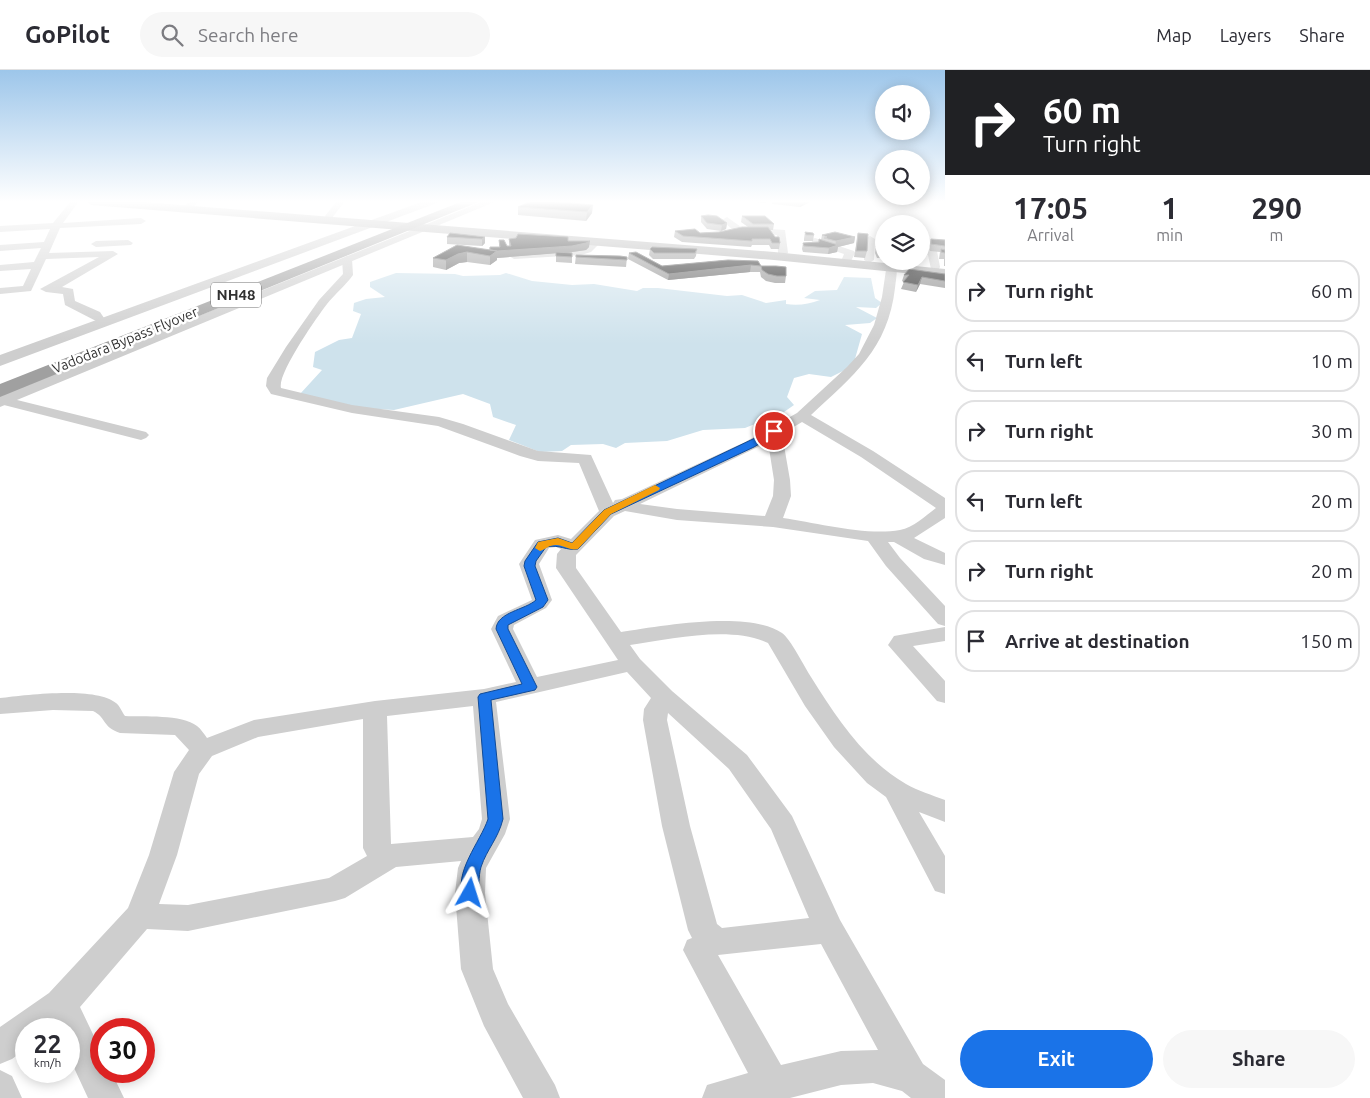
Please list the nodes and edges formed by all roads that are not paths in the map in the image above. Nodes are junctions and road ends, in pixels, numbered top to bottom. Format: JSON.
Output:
{"nodes":[{"id":1,"x":27,"y":249,"type":"edge"},
{"id":2,"x":46,"y":249,"type":"edge"},
{"id":3,"x":62,"y":249,"type":"edge"},
{"id":4,"x":78,"y":249,"type":"edge"},
{"id":5,"x":101,"y":249,"type":"edge"},
{"id":6,"x":300,"y":249,"type":"edge"},
{"id":7,"x":325,"y":249,"type":"edge"},
{"id":8,"x":356,"y":249,"type":"edge"},
{"id":9,"x":373,"y":249,"type":"edge"},
{"id":10,"x":588,"y":249,"type":"edge"},
{"id":11,"x":686,"y":249,"type":"edge"},
{"id":12,"x":727,"y":249,"type":"edge"},
{"id":13,"x":783,"y":249,"type":"edge"},
{"id":14,"x":836,"y":249,"type":"edge"},
{"id":15,"x":870,"y":249,"type":"edge"},
{"id":16,"x":930,"y":252,"type":"edge"},
{"id":17,"x":783,"y":253,"type":"junction"},
{"id":18,"x":98,"y":254,"type":"junction"},
{"id":19,"x":42,"y":256,"type":"junction"},
{"id":20,"x":514,"y":256,"type":"edge"},
{"id":21,"x":0,"y":258,"type":"edge"},
{"id":22,"x":347,"y":259,"type":"junction"},
{"id":23,"x":847,"y":259,"type":"junction"},
{"id":24,"x":869,"y":260,"type":"junction"},
{"id":25,"x":875,"y":261,"type":"edge"},
{"id":26,"x":875,"y":264,"type":"edge"},
{"id":27,"x":78,"y":265,"type":"dead end"},
{"id":28,"x":0,"y":268,"type":"edge"},
{"id":29,"x":892,"y":270,"type":"edge"},
{"id":30,"x":942,"y":270,"type":"edge"},
{"id":31,"x":0,"y":279,"type":"edge"},
{"id":32,"x":27,"y":289,"type":"junction"},
{"id":33,"x":51,"y":289,"type":"junction"},
{"id":34,"x":0,"y":291,"type":"edge"},
{"id":35,"x":106,"y":319,"type":"junction"},
{"id":36,"x":0,"y":352,"type":"edge"},
{"id":37,"x":0,"y":361,"type":"edge"},
{"id":38,"x":0,"y":374,"type":"edge"},
{"id":39,"x":2,"y":398,"type":"edge"},
{"id":40,"x":802,"y":416,"type":"junction"},
{"id":41,"x":774,"y":431,"type":"junction"},
{"id":42,"x":140,"y":434,"type":"dead end"},
{"id":43,"x":945,"y":506,"type":"edge"},
{"id":44,"x":614,"y":508,"type":"junction"},
{"id":45,"x":945,"y":510,"type":"edge"},
{"id":46,"x":772,"y":522,"type":"junction"},
{"id":47,"x":874,"y":536,"type":"junction"},
{"id":48,"x":898,"y":536,"type":"junction"},
{"id":49,"x":574,"y":547,"type":"junction"},
{"id":50,"x":945,"y":558,"type":"edge"},
{"id":51,"x":945,"y":619,"type":"edge"},
{"id":52,"x":945,"y":634,"type":"edge"},
{"id":53,"x":614,"y":640,"type":"junction"},
{"id":54,"x":632,"y":664,"type":"junction"},
{"id":55,"x":530,"y":687,"type":"junction"},
{"id":56,"x":945,"y":694,"type":"edge"},
{"id":57,"x":664,"y":696,"type":"junction"},
{"id":58,"x":484,"y":697,"type":"junction"},
{"id":59,"x":0,"y":706,"type":"edge"},
{"id":60,"x":375,"y":709,"type":"junction"},
{"id":61,"x":204,"y":750,"type":"junction"},
{"id":62,"x":896,"y":791,"type":"junction"},
{"id":63,"x":945,"y":811,"type":"edge"},
{"id":64,"x":481,"y":848,"type":"junction"},
{"id":65,"x":391,"y":856,"type":"junction"},
{"id":66,"x":945,"y":882,"type":"edge"},
{"id":67,"x":140,"y":916,"type":"junction"},
{"id":68,"x":829,"y":929,"type":"junction"},
{"id":69,"x":698,"y":950,"type":"dead end"},
{"id":70,"x":61,"y":1004,"type":"junction"},
{"id":71,"x":41,"y":1018,"type":"edge"},
{"id":72,"x":15,"y":1037,"type":"edge"},
{"id":73,"x":0,"y":1047,"type":"edge"},
{"id":74,"x":911,"y":1076,"type":"junction"},
{"id":75,"x":773,"y":1085,"type":"junction"},
{"id":76,"x":0,"y":1088,"type":"edge"},
{"id":77,"x":4,"y":1098,"type":"edge"},
{"id":78,"x":106,"y":1098,"type":"edge"},
{"id":79,"x":542,"y":1098,"type":"edge"},
{"id":80,"x":720,"y":1098,"type":"edge"},
{"id":81,"x":940,"y":1098,"type":"edge"}],
"edges":[{"from":1,"to":19,"type":"street"},
{"from":2,"to":19,"type":"street"},
{"from":3,"to":19,"type":"street"},
{"from":4,"to":19,"type":"street"},
{"from":5,"to":18,"type":"street"},
{"from":6,"to":35,"type":"street"},
{"from":7,"to":38,"type":"highway","name":"Vadodara Bypass Flyover","number":"NH48"},
{"from":8,"to":39,"type":"highway","name":"Vadodara Bypass Flyover","number":"NH48"},
{"from":9,"to":22,"type":"street"},
{"from":10,"to":20,"type":"street"},
{"from":11,"to":26,"type":"main road"},
{"from":12,"to":17,"type":"main road"},
{"from":13,"to":17,"type":"street"},
{"from":14,"to":23,"type":"street"},
{"from":15,"to":24,"type":"street"},
{"from":16,"to":30,"type":"street"},
{"from":17,"to":23,"type":"main road"},
{"from":18,"to":19,"type":"street"},
{"from":18,"to":33,"type":"street"},
{"from":19,"to":21,"type":"street"},
{"from":19,"to":27,"type":"street"},
{"from":19,"to":28,"type":"street"},
{"from":19,"to":31,"type":"street"},
{"from":19,"to":32,"type":"street"},
{"from":22,"to":39,"type":"street"},
{"from":22,"to":44,"type":"street"},
{"from":23,"to":24,"type":"main road"},
{"from":24,"to":25,"type":"main road"},
{"from":29,"to":40,"type":"street"},
{"from":32,"to":33,"type":"street"},
{"from":32,"to":34,"type":"street"},
{"from":33,"to":35,"type":"street"},
{"from":35,"to":36,"type":"street"},
{"from":35,"to":37,"type":"street"},
{"from":39,"to":42,"type":"street"},
{"from":40,"to":41,"type":"street"},
{"from":40,"to":43,"type":"street"},
{"from":41,"to":44,"type":"street"},
{"from":41,"to":46,"type":"street"},
{"from":44,"to":46,"type":"street"},
{"from":44,"to":49,"type":"street"},
{"from":45,"to":48,"type":"street"},
{"from":46,"to":47,"type":"street"},
{"from":47,"to":48,"type":"street"},
{"from":47,"to":51,"type":"street"},
{"from":48,"to":50,"type":"street"},
{"from":49,"to":53,"type":"street"},
{"from":49,"to":55,"type":"street"},
{"from":52,"to":56,"type":"street"},
{"from":53,"to":54,"type":"street"},
{"from":53,"to":62,"type":"street"},
{"from":54,"to":55,"type":"street"},
{"from":54,"to":57,"type":"street"},
{"from":55,"to":58,"type":"street"},
{"from":57,"to":68,"type":"street"},
{"from":57,"to":68,"type":"street"},
{"from":58,"to":60,"type":"street"},
{"from":58,"to":64,"type":"street"},
{"from":59,"to":61,"type":"street"},
{"from":60,"to":61,"type":"street"},
{"from":60,"to":65,"type":"street"},
{"from":61,"to":67,"type":"street"},
{"from":62,"to":63,"type":"street"},
{"from":62,"to":66,"type":"street"},
{"from":64,"to":65,"type":"street"},
{"from":64,"to":79,"type":"street"},
{"from":65,"to":67,"type":"street"},
{"from":67,"to":70,"type":"street"},
{"from":68,"to":74,"type":"street"},
{"from":69,"to":75,"type":"street"},
{"from":70,"to":71,"type":"street"},
{"from":70,"to":78,"type":"street"},
{"from":72,"to":73,"type":"street"},
{"from":74,"to":75,"type":"street"},
{"from":74,"to":81,"type":"street"},
{"from":75,"to":80,"type":"street"},
{"from":76,"to":77,"type":"street"}]}
